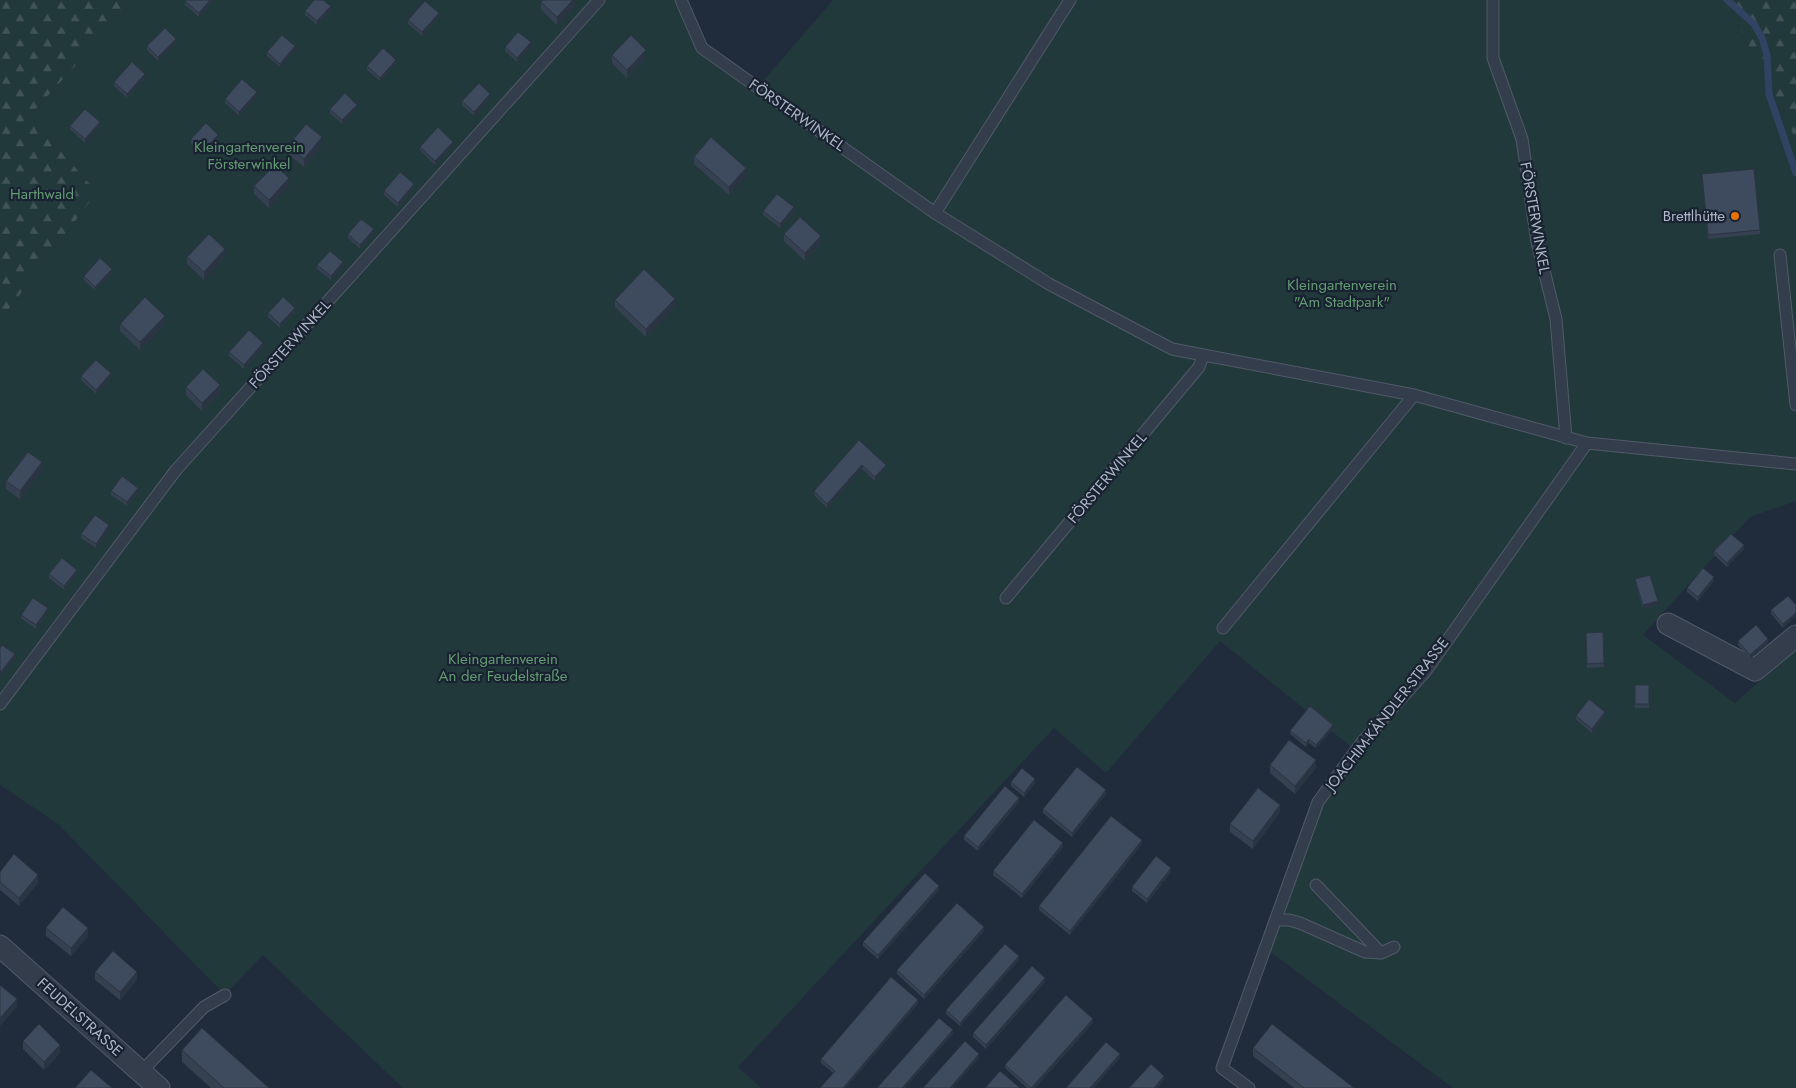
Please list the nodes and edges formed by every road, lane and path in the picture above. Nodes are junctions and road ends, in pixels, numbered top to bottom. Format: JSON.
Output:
{"nodes":[{"id":1,"x":599,"y":0,"type":"edge"},
{"id":2,"x":681,"y":0,"type":"edge"},
{"id":3,"x":1070,"y":0,"type":"edge"},
{"id":4,"x":1493,"y":0,"type":"edge"},
{"id":5,"x":935,"y":213,"type":"junction"},
{"id":6,"x":1780,"y":255,"type":"dead end"},
{"id":7,"x":1203,"y":356,"type":"junction"},
{"id":8,"x":1414,"y":395,"type":"junction"},
{"id":9,"x":1796,"y":405,"type":"edge"},
{"id":10,"x":1566,"y":438,"type":"junction"},
{"id":11,"x":1587,"y":443,"type":"junction"},
{"id":12,"x":1796,"y":464,"type":"edge"},
{"id":13,"x":1006,"y":598,"type":"dead end"},
{"id":14,"x":1668,"y":624,"type":"dead end"},
{"id":15,"x":1223,"y":628,"type":"dead end"},
{"id":16,"x":1796,"y":636,"type":"edge"},
{"id":17,"x":0,"y":704,"type":"edge"},
{"id":18,"x":1316,"y":885,"type":"dead end"},
{"id":19,"x":1276,"y":920,"type":"junction"},
{"id":20,"x":0,"y":946,"type":"edge"},
{"id":21,"x":1394,"y":947,"type":"dead end"},
{"id":22,"x":1380,"y":952,"type":"junction"},
{"id":23,"x":225,"y":995,"type":"dead end"},
{"id":24,"x":141,"y":1072,"type":"junction"},
{"id":25,"x":161,"y":1086,"type":"edge"},
{"id":26,"x":1249,"y":1088,"type":"edge"}],
"edges":[{"from":1,"to":17,"type":"lane","name":"FÖRSTERWINKEL"},
{"from":2,"to":5,"type":"lane","name":"FÖRSTERWINKEL"},
{"from":3,"to":5,"type":"lane"},
{"from":4,"to":10,"type":"lane","name":"FÖRSTERWINKEL"},
{"from":5,"to":7,"type":"lane","name":"FÖRSTERWINKEL"},
{"from":6,"to":9,"type":"lane"},
{"from":7,"to":8,"type":"lane","name":"FÖRSTERWINKEL"},
{"from":7,"to":13,"type":"lane","name":"FÖRSTERWINKEL"},
{"from":8,"to":10,"type":"lane","name":"FÖRSTERWINKEL"},
{"from":8,"to":15,"type":"lane"},
{"from":10,"to":11,"type":"lane","name":"FÖRSTERWINKEL"},
{"from":11,"to":12,"type":"lane","name":"FÖRSTERWINKEL"},
{"from":11,"to":19,"type":"lane","name":"JOACHIM-KÄNDLER-STRASSE"},
{"from":14,"to":16,"type":"street"},
{"from":18,"to":22,"type":"lane"},
{"from":19,"to":22,"type":"lane"},
{"from":19,"to":26,"type":"lane","name":"JOACHIM-KÄNDLER-STRASSE"},
{"from":20,"to":24,"type":"street","name":"FEUDELSTRASSE"},
{"from":21,"to":22,"type":"lane"},
{"from":23,"to":24,"type":"lane"},
{"from":24,"to":25,"type":"street","name":"FEUDELSTRASSE"}]}
